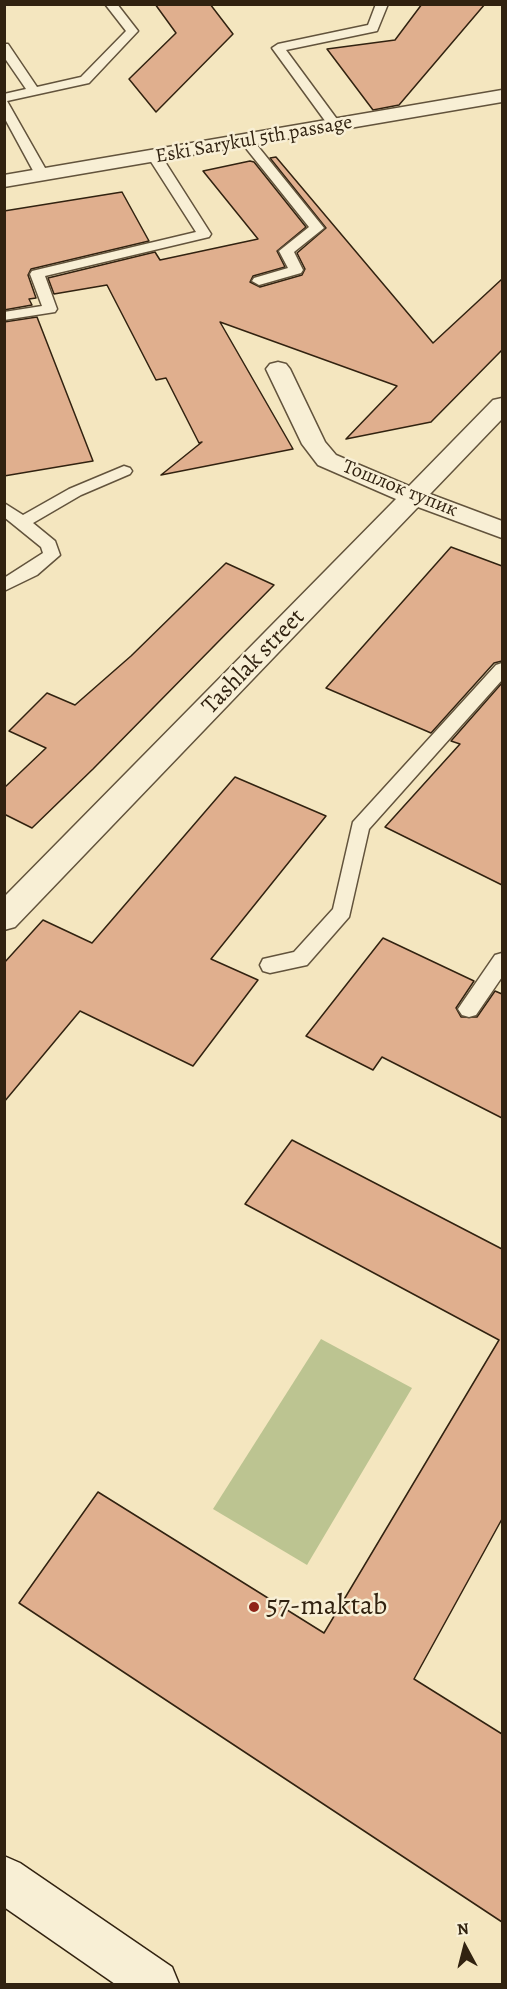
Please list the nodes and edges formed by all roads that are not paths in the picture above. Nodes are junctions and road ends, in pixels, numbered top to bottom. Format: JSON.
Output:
{"nodes":[{"id":1,"x":110,"y":4,"type":"edge"},
{"id":2,"x":382,"y":4,"type":"edge"},
{"id":3,"x":4,"y":47,"type":"edge"},
{"id":4,"x":33,"y":90,"type":"junction"},
{"id":5,"x":502,"y":96,"type":"edge"},
{"id":6,"x":4,"y":98,"type":"edge"},
{"id":7,"x":4,"y":104,"type":"edge"},
{"id":8,"x":336,"y":126,"type":"junction"},
{"id":9,"x":247,"y":142,"type":"junction"},
{"id":10,"x":155,"y":157,"type":"junction"},
{"id":11,"x":42,"y":175,"type":"junction"},
{"id":12,"x":4,"y":181,"type":"edge"},
{"id":13,"x":259,"y":281,"type":"dead end"},
{"id":14,"x":4,"y":316,"type":"edge"},
{"id":15,"x":278,"y":369,"type":"dead end"},
{"id":16,"x":502,"y":405,"type":"edge"},
{"id":17,"x":124,"y":471,"type":"dead end"},
{"id":18,"x":416,"y":495,"type":"junction"},
{"id":19,"x":4,"y":508,"type":"edge"},
{"id":20,"x":21,"y":523,"type":"junction"},
{"id":21,"x":502,"y":530,"type":"edge"},
{"id":22,"x":4,"y":586,"type":"edge"},
{"id":23,"x":502,"y":669,"type":"edge"},
{"id":24,"x":4,"y":918,"type":"edge"},
{"id":25,"x":502,"y":961,"type":"edge"},
{"id":26,"x":270,"y":965,"type":"dead end"},
{"id":27,"x":469,"y":1009,"type":"dead end"},
{"id":28,"x":6,"y":1882,"type":"edge"},
{"id":29,"x":154,"y":1984,"type":"edge"}],
"edges":[{"from":1,"to":4,"type":"lane"},
{"from":2,"to":8,"type":"lane"},
{"from":3,"to":4,"type":"lane"},
{"from":4,"to":6,"type":"lane"},
{"from":5,"to":8,"type":"street","name":"Eski Sarykul 5th passage"},
{"from":7,"to":11,"type":"lane"},
{"from":8,"to":9,"type":"street","name":"Eski Sarykul 5th passage"},
{"from":9,"to":10,"type":"street","name":"Eski Sarykul 5th passage"},
{"from":9,"to":13,"type":"lane"},
{"from":10,"to":11,"type":"street","name":"Eski Sarykul 5th passage"},
{"from":10,"to":14,"type":"lane"},
{"from":11,"to":12,"type":"street","name":"Eski Sarykul 5th passage"},
{"from":15,"to":18,"type":"street","name":"Тошлок тупик"},
{"from":16,"to":18,"type":"street","name":"Tashlak street"},
{"from":17,"to":20,"type":"lane"},
{"from":18,"to":21,"type":"street","name":"Тошлок тупик"},
{"from":18,"to":24,"type":"street","name":"Tashlak street"},
{"from":19,"to":20,"type":"lane"},
{"from":20,"to":22,"type":"lane"},
{"from":23,"to":26,"type":"lane"},
{"from":25,"to":27,"type":"lane"},
{"from":28,"to":29,"type":"street"}]}
